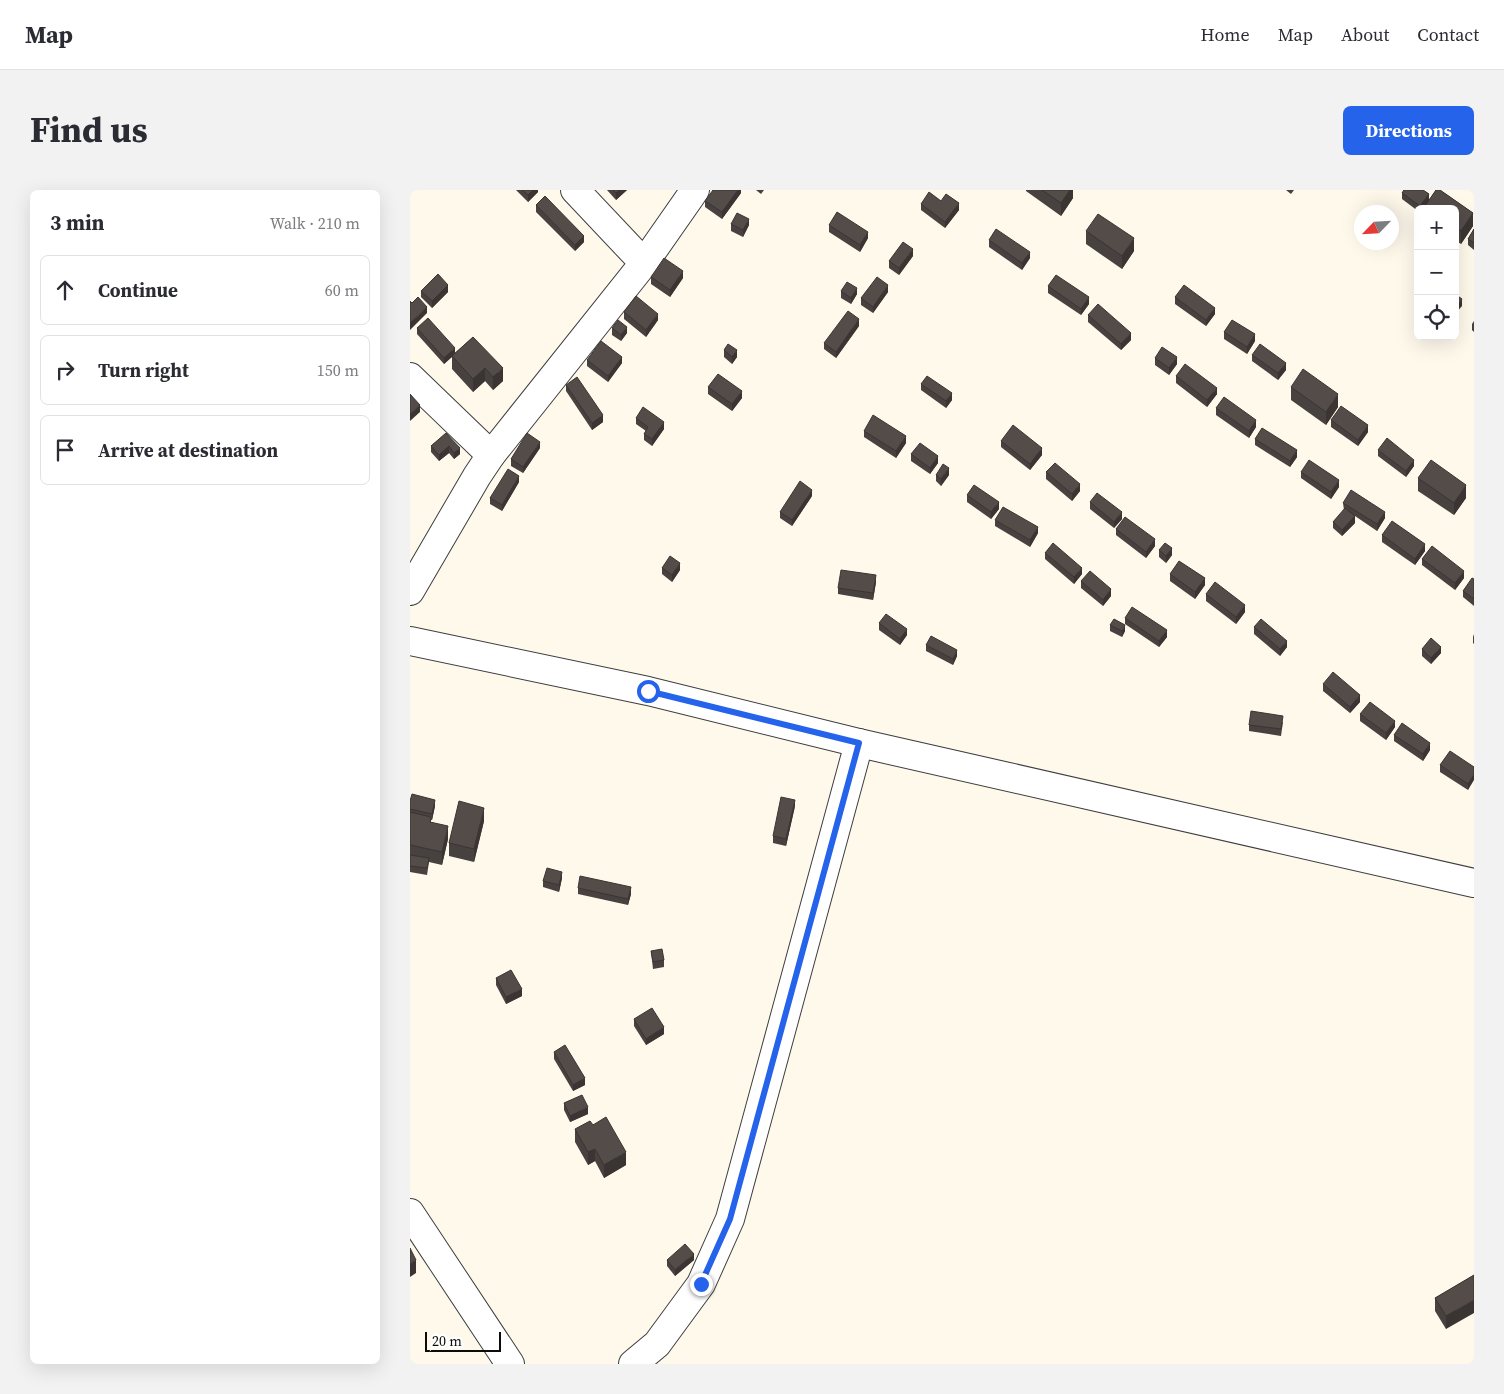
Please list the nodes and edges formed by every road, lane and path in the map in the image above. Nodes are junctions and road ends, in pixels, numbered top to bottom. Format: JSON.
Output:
{"nodes":[{"id":1,"x":574,"y":190,"type":"edge"},
{"id":2,"x":695,"y":190,"type":"edge"},
{"id":3,"x":644,"y":263,"type":"junction"},
{"id":4,"x":410,"y":377,"type":"edge"},
{"id":5,"x":491,"y":456,"type":"junction"},
{"id":6,"x":410,"y":590,"type":"edge"},
{"id":7,"x":410,"y":641,"type":"edge"},
{"id":8,"x":859,"y":743,"type":"junction"},
{"id":9,"x":1474,"y":883,"type":"edge"},
{"id":10,"x":410,"y":1213,"type":"edge"},
{"id":11,"x":510,"y":1364,"type":"edge"},
{"id":12,"x":634,"y":1364,"type":"edge"}],
"edges":[{"from":1,"to":3,"type":"street"},
{"from":2,"to":3,"type":"street"},
{"from":3,"to":5,"type":"street"},
{"from":4,"to":5,"type":"street"},
{"from":5,"to":6,"type":"street"},
{"from":7,"to":8,"type":"street"},
{"from":8,"to":9,"type":"street"},
{"from":8,"to":12,"type":"street"},
{"from":10,"to":11,"type":"street"}]}
